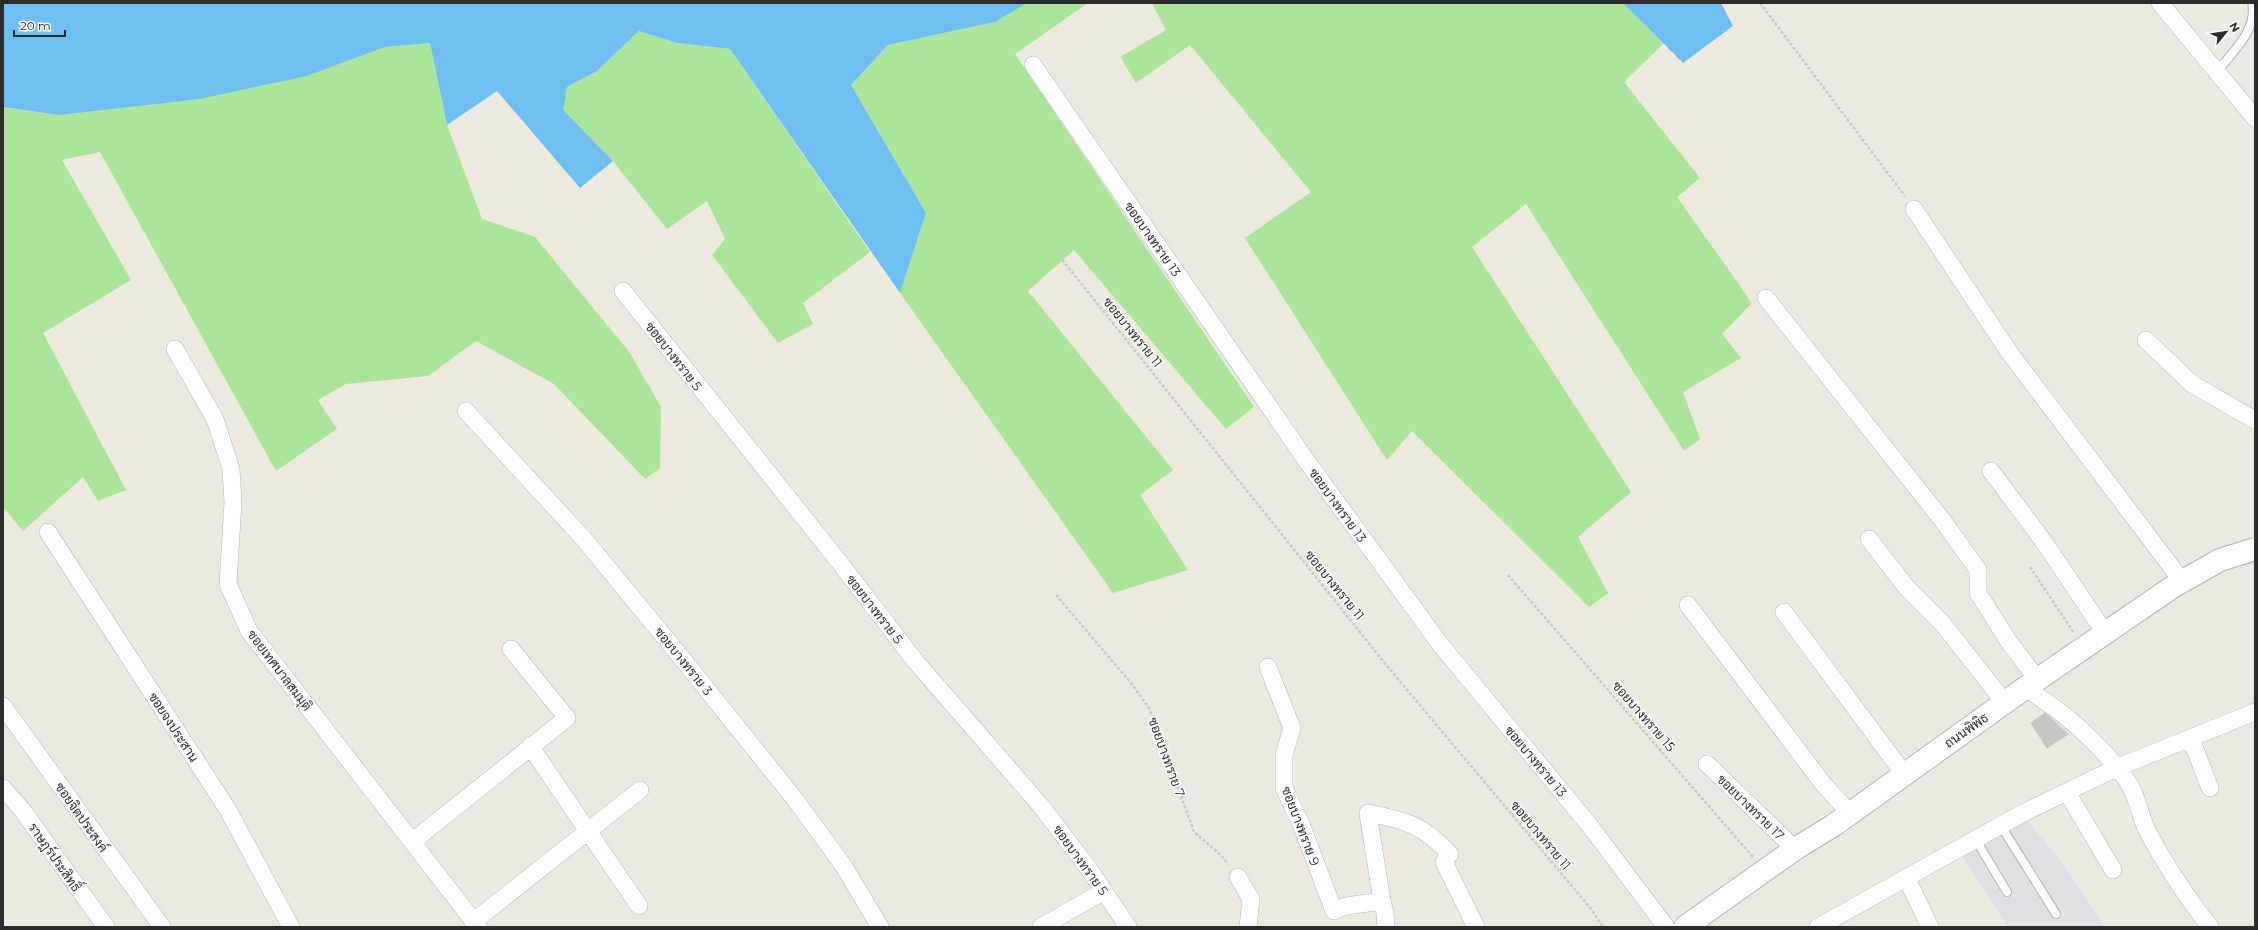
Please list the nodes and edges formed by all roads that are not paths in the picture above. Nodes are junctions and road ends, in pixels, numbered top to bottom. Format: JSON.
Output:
{"nodes":[{"id":1,"x":2160,"y":3,"type":"edge"},
{"id":2,"x":2252,"y":3,"type":"edge"},
{"id":3,"x":1033,"y":65,"type":"dead end"},
{"id":4,"x":2217,"y":72,"type":"junction"},
{"id":5,"x":2255,"y":118,"type":"edge"},
{"id":6,"x":1914,"y":209,"type":"road end"},
{"id":7,"x":623,"y":291,"type":"dead end"},
{"id":8,"x":1766,"y":298,"type":"dead end"},
{"id":9,"x":2146,"y":340,"type":"dead end"},
{"id":10,"x":175,"y":349,"type":"dead end"},
{"id":11,"x":466,"y":411,"type":"dead end"},
{"id":12,"x":2255,"y":420,"type":"edge"},
{"id":13,"x":1991,"y":471,"type":"dead end"},
{"id":14,"x":48,"y":532,"type":"dead end"},
{"id":15,"x":2255,"y":532,"type":"edge"},
{"id":16,"x":1869,"y":539,"type":"dead end"},
{"id":17,"x":2255,"y":550,"type":"edge"},
{"id":18,"x":2220,"y":560,"type":"junction"},
{"id":19,"x":2182,"y":581,"type":"junction"},
{"id":20,"x":1688,"y":605,"type":"dead end"},
{"id":21,"x":1784,"y":612,"type":"dead end"},
{"id":22,"x":2106,"y":633,"type":"junction"},
{"id":23,"x":511,"y":648,"type":"dead end"},
{"id":24,"x":1268,"y":668,"type":"dead end"},
{"id":25,"x":2032,"y":684,"type":"junction"},
{"id":26,"x":2005,"y":703,"type":"junction"},
{"id":27,"x":3,"y":706,"type":"edge"},
{"id":28,"x":2255,"y":712,"type":"edge"},
{"id":29,"x":2191,"y":739,"type":"junction"},
{"id":30,"x":530,"y":746,"type":"junction"},
{"id":31,"x":1707,"y":764,"type":"dead end"},
{"id":32,"x":2116,"y":768,"type":"junction"},
{"id":33,"x":1904,"y":774,"type":"junction"},
{"id":34,"x":3,"y":788,"type":"edge"},
{"id":35,"x":2210,"y":788,"type":"dead end"},
{"id":36,"x":640,"y":790,"type":"dead end"},
{"id":37,"x":2067,"y":792,"type":"junction"},
{"id":38,"x":1850,"y":813,"type":"junction"},
{"id":39,"x":2001,"y":826,"type":"junction"},
{"id":40,"x":588,"y":831,"type":"junction"},
{"id":41,"x":1976,"y":840,"type":"junction"},
{"id":42,"x":413,"y":841,"type":"junction"},
{"id":43,"x":1795,"y":849,"type":"junction"},
{"id":44,"x":2113,"y":870,"type":"dead end"},
{"id":45,"x":1238,"y":877,"type":"road end"},
{"id":46,"x":1907,"y":879,"type":"junction"},
{"id":47,"x":1104,"y":891,"type":"junction"},
{"id":48,"x":2007,"y":892,"type":"dead end"},
{"id":49,"x":1382,"y":901,"type":"junction"},
{"id":50,"x":639,"y":906,"type":"dead end"},
{"id":51,"x":2056,"y":914,"type":"dead end"},
{"id":52,"x":476,"y":924,"type":"edge"},
{"id":53,"x":106,"y":927,"type":"edge"},
{"id":54,"x":162,"y":927,"type":"edge"},
{"id":55,"x":290,"y":927,"type":"edge"},
{"id":56,"x":880,"y":927,"type":"edge"},
{"id":57,"x":1042,"y":927,"type":"edge"},
{"id":58,"x":1128,"y":927,"type":"edge"},
{"id":59,"x":1248,"y":927,"type":"edge"},
{"id":60,"x":1386,"y":927,"type":"edge"},
{"id":61,"x":1476,"y":927,"type":"edge"},
{"id":62,"x":1666,"y":927,"type":"edge"},
{"id":63,"x":1685,"y":927,"type":"edge"},
{"id":64,"x":1818,"y":927,"type":"edge"},
{"id":65,"x":1930,"y":927,"type":"edge"},
{"id":66,"x":2210,"y":927,"type":"edge"}],
"edges":[{"from":1,"to":4,"type":"street"},
{"from":2,"to":4,"type":"lane"},
{"from":3,"to":62,"type":"street","name":"ซอยบางทราย 13"},
{"from":4,"to":5,"type":"street"},
{"from":6,"to":19,"type":"street"},
{"from":7,"to":47,"type":"street","name":"ซอยบางทราย 5"},
{"from":8,"to":25,"type":"street"},
{"from":9,"to":12,"type":"street"},
{"from":10,"to":42,"type":"street","name":"ซอยเทศบาลสมมุติ"},
{"from":11,"to":56,"type":"street","name":"ซอยบางทราย 3"},
{"from":13,"to":22,"type":"street"},
{"from":14,"to":55,"type":"street","name":"ซอยจงประสาน"},
{"from":15,"to":18,"type":"street"},
{"from":16,"to":26,"type":"street"},
{"from":17,"to":18,"type":"street","name":"ถนนพิพิธ"},
{"from":18,"to":19,"type":"street","name":"ถนนพิพิธ"},
{"from":19,"to":22,"type":"street","name":"ถนนพิพิธ"},
{"from":20,"to":38,"type":"street"},
{"from":21,"to":33,"type":"street"},
{"from":22,"to":25,"type":"street","name":"ถนนพิพิธ"},
{"from":23,"to":30,"type":"street"},
{"from":24,"to":49,"type":"street","name":"ซอยบางทราย 9"},
{"from":25,"to":26,"type":"street","name":"ถนนพิพิธ"},
{"from":25,"to":32,"type":"street"},
{"from":26,"to":33,"type":"street","name":"ถนนพิพิธ"},
{"from":27,"to":54,"type":"street","name":"ซอยจิตประสงค์"},
{"from":28,"to":29,"type":"street"},
{"from":29,"to":32,"type":"street"},
{"from":29,"to":35,"type":"street"},
{"from":30,"to":40,"type":"street"},
{"from":30,"to":42,"type":"street"},
{"from":31,"to":43,"type":"street","name":"ขอยบางทราย 17"},
{"from":32,"to":37,"type":"street"},
{"from":32,"to":66,"type":"street"},
{"from":33,"to":38,"type":"street","name":"ถนนพิพิธ"},
{"from":34,"to":53,"type":"street","name":"ราษฎร์ประสิทธิ์"},
{"from":36,"to":40,"type":"street"},
{"from":37,"to":39,"type":"street"},
{"from":37,"to":44,"type":"street"},
{"from":38,"to":43,"type":"street","name":"ถนนพิพิธ"},
{"from":39,"to":41,"type":"street"},
{"from":39,"to":51,"type":"lane"},
{"from":40,"to":50,"type":"street"},
{"from":40,"to":52,"type":"street"},
{"from":41,"to":46,"type":"street"},
{"from":41,"to":48,"type":"lane"},
{"from":42,"to":52,"type":"street","name":"ซอยเทศบาลสมมุติ"},
{"from":43,"to":63,"type":"street","name":"ถนนพิพิธ"},
{"from":45,"to":59,"type":"street"},
{"from":46,"to":64,"type":"street"},
{"from":46,"to":65,"type":"street"},
{"from":47,"to":57,"type":"street"},
{"from":47,"to":58,"type":"street","name":"ซอยบางทราย 5"},
{"from":49,"to":60,"type":"street"},
{"from":49,"to":61,"type":"street"}]}
